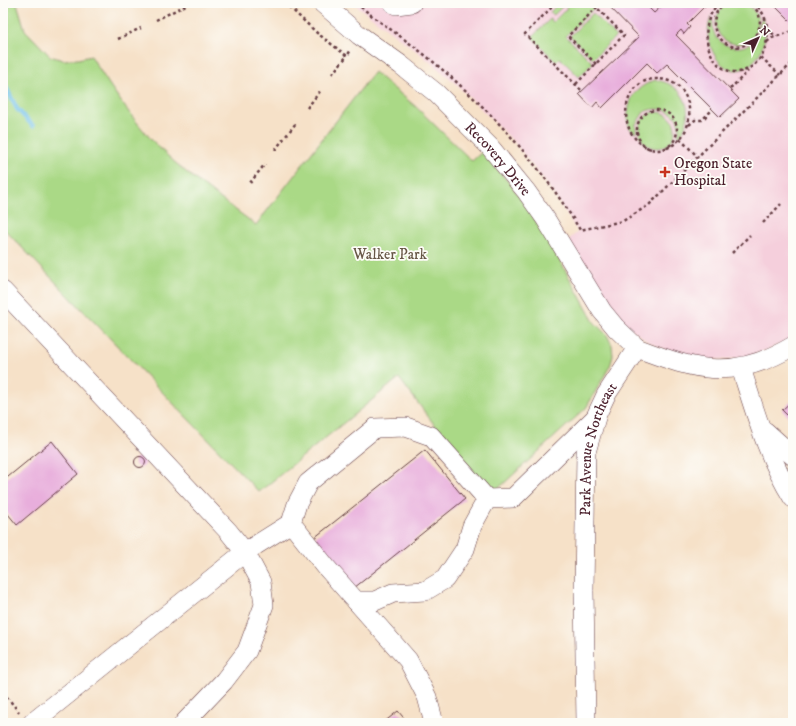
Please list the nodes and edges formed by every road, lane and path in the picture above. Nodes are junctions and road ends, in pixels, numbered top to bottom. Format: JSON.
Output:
{"nodes":[{"id":1,"x":285,"y":3,"type":"edge"},
{"id":2,"x":322,"y":3,"type":"edge"},
{"id":3,"x":356,"y":3,"type":"edge"},
{"id":4,"x":556,"y":3,"type":"edge"},
{"id":5,"x":592,"y":3,"type":"edge"},
{"id":6,"x":719,"y":3,"type":"edge"},
{"id":7,"x":726,"y":3,"type":"edge"},
{"id":8,"x":748,"y":3,"type":"edge"},
{"id":9,"x":754,"y":3,"type":"edge"},
{"id":10,"x":186,"y":5,"type":"dead end"},
{"id":11,"x":597,"y":8,"type":"junction"},
{"id":12,"x":156,"y":20,"type":"dead end"},
{"id":13,"x":141,"y":28,"type":"dead end"},
{"id":14,"x":767,"y":28,"type":"junction"},
{"id":15,"x":793,"y":31,"type":"edge"},
{"id":16,"x":778,"y":36,"type":"junction"},
{"id":17,"x":118,"y":39,"type":"dead end"},
{"id":18,"x":767,"y":43,"type":"junction"},
{"id":19,"x":354,"y":46,"type":"dead end"},
{"id":20,"x":346,"y":56,"type":"junction"},
{"id":21,"x":761,"y":57,"type":"junction"},
{"id":22,"x":793,"y":62,"type":"edge"},
{"id":23,"x":596,"y":64,"type":"junction"},
{"id":24,"x":749,"y":69,"type":"junction"},
{"id":25,"x":332,"y":74,"type":"dead end"},
{"id":26,"x":780,"y":75,"type":"junction"},
{"id":27,"x":576,"y":84,"type":"junction"},
{"id":28,"x":730,"y":89,"type":"dead end"},
{"id":29,"x":321,"y":90,"type":"dead end"},
{"id":30,"x":582,"y":91,"type":"dead end"},
{"id":31,"x":307,"y":108,"type":"dead end"},
{"id":32,"x":712,"y":110,"type":"dead end"},
{"id":33,"x":296,"y":123,"type":"dead end"},
{"id":34,"x":688,"y":127,"type":"junction"},
{"id":35,"x":680,"y":139,"type":"junction"},
{"id":36,"x":651,"y":149,"type":"junction"},
{"id":37,"x":664,"y":149,"type":"junction"},
{"id":38,"x":275,"y":150,"type":"dead end"},
{"id":39,"x":698,"y":157,"type":"junction"},
{"id":40,"x":265,"y":164,"type":"dead end"},
{"id":41,"x":250,"y":183,"type":"dead end"},
{"id":42,"x":781,"y":204,"type":"dead end"},
{"id":43,"x":763,"y":223,"type":"dead end"},
{"id":44,"x":750,"y":235,"type":"dead end"},
{"id":45,"x":732,"y":254,"type":"dead end"},
{"id":46,"x":3,"y":291,"type":"edge"},
{"id":47,"x":793,"y":346,"type":"edge"},
{"id":48,"x":637,"y":348,"type":"junction"},
{"id":49,"x":741,"y":368,"type":"junction"},
{"id":50,"x":595,"y":418,"type":"junction"},
{"id":51,"x":761,"y":428,"type":"junction"},
{"id":52,"x":793,"y":456,"type":"edge"},
{"id":53,"x":793,"y":498,"type":"edge"},
{"id":54,"x":487,"y":499,"type":"junction"},
{"id":55,"x":291,"y":523,"type":"junction"},
{"id":56,"x":245,"y":552,"type":"junction"},
{"id":57,"x":356,"y":601,"type":"junction"},
{"id":58,"x":3,"y":692,"type":"edge"},
{"id":59,"x":27,"y":720,"type":"edge"},
{"id":60,"x":184,"y":723,"type":"edge"},
{"id":61,"x":434,"y":723,"type":"edge"},
{"id":62,"x":586,"y":723,"type":"edge"}],
"edges":[{"from":1,"to":20,"type":"path"},
{"from":2,"to":48,"type":"street","name":"Recovery Drive"},
{"from":3,"to":39,"type":"path"},
{"from":4,"to":27,"type":"path"},
{"from":5,"to":11,"type":"path"},
{"from":6,"to":24,"type":"path"},
{"from":7,"to":8,"type":"path"},
{"from":9,"to":14,"type":"path"},
{"from":10,"to":12,"type":"path"},
{"from":11,"to":23,"type":"path"},
{"from":11,"to":23,"type":"path"},
{"from":13,"to":17,"type":"path"},
{"from":14,"to":16,"type":"path"},
{"from":14,"to":18,"type":"path"},
{"from":15,"to":16,"type":"path"},
{"from":16,"to":18,"type":"path"},
{"from":18,"to":21,"type":"path"},
{"from":19,"to":20,"type":"path"},
{"from":20,"to":25,"type":"path"},
{"from":21,"to":24,"type":"path"},
{"from":21,"to":26,"type":"path"},
{"from":22,"to":26,"type":"path"},
{"from":23,"to":27,"type":"path"},
{"from":24,"to":28,"type":"path"},
{"from":26,"to":39,"type":"path"},
{"from":27,"to":30,"type":"path"},
{"from":29,"to":31,"type":"path"},
{"from":32,"to":34,"type":"path"},
{"from":33,"to":38,"type":"path"},
{"from":34,"to":35,"type":"path"},
{"from":34,"to":36,"type":"path"},
{"from":35,"to":37,"type":"path"},
{"from":35,"to":39,"type":"path"},
{"from":36,"to":37,"type":"path"},
{"from":36,"to":37,"type":"path"},
{"from":40,"to":41,"type":"path"},
{"from":42,"to":43,"type":"path"},
{"from":44,"to":45,"type":"path"},
{"from":46,"to":56,"type":"street"},
{"from":47,"to":49,"type":"street"},
{"from":48,"to":49,"type":"street"},
{"from":48,"to":50,"type":"street","name":"Park Avenue Northeast"},
{"from":49,"to":51,"type":"street"},
{"from":50,"to":54,"type":"street"},
{"from":50,"to":62,"type":"street","name":"Park Avenue Northeast"},
{"from":51,"to":52,"type":"street"},
{"from":51,"to":53,"type":"street"},
{"from":54,"to":55,"type":"street"},
{"from":54,"to":57,"type":"street"},
{"from":55,"to":56,"type":"street"},
{"from":55,"to":57,"type":"street"},
{"from":56,"to":59,"type":"street"},
{"from":56,"to":60,"type":"street"},
{"from":57,"to":61,"type":"street"},
{"from":58,"to":59,"type":"path"}]}
